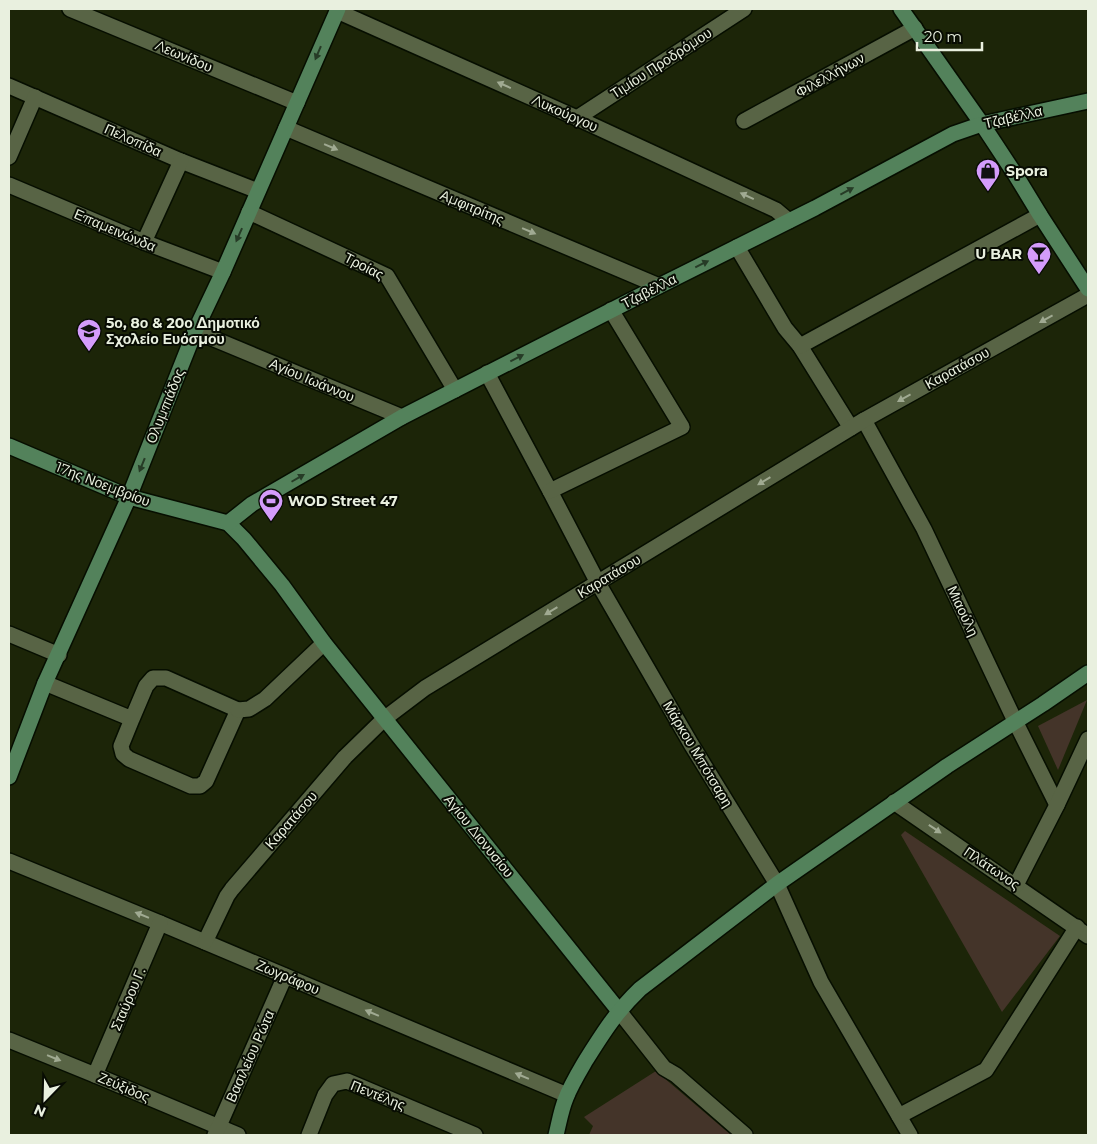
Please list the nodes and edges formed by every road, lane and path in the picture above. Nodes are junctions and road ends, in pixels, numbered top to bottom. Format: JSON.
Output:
{"nodes":[{"id":1,"x":70,"y":9,"type":"edge"},
{"id":2,"x":744,"y":9,"type":"edge"},
{"id":3,"x":901,"y":9,"type":"edge"},
{"id":4,"x":337,"y":10,"type":"edge"},
{"id":5,"x":915,"y":28,"type":"junction"},
{"id":6,"x":9,"y":86,"type":"edge"},
{"id":7,"x":35,"y":97,"type":"junction"},
{"id":8,"x":1088,"y":101,"type":"edge"},
{"id":9,"x":297,"y":103,"type":"junction"},
{"id":10,"x":578,"y":118,"type":"junction"},
{"id":11,"x":744,"y":122,"type":"dead end"},
{"id":12,"x":982,"y":124,"type":"junction"},
{"id":13,"x":286,"y":128,"type":"junction"},
{"id":14,"x":9,"y":157,"type":"edge"},
{"id":15,"x":181,"y":160,"type":"junction"},
{"id":16,"x":9,"y":185,"type":"edge"},
{"id":17,"x":258,"y":191,"type":"junction"},
{"id":18,"x":249,"y":212,"type":"junction"},
{"id":19,"x":1040,"y":215,"type":"junction"},
{"id":20,"x":789,"y":221,"type":"junction"},
{"id":21,"x":144,"y":242,"type":"junction"},
{"id":22,"x":738,"y":247,"type":"junction"},
{"id":23,"x":223,"y":272,"type":"junction"},
{"id":24,"x":659,"y":286,"type":"junction"},
{"id":25,"x":1088,"y":289,"type":"edge"},
{"id":26,"x":1088,"y":295,"type":"edge"},
{"id":27,"x":611,"y":310,"type":"junction"},
{"id":28,"x":195,"y":331,"type":"junction"},
{"id":29,"x":800,"y":346,"type":"junction"},
{"id":30,"x":487,"y":373,"type":"junction"},
{"id":31,"x":455,"y":390,"type":"junction"},
{"id":32,"x":402,"y":417,"type":"junction"},
{"id":33,"x":864,"y":420,"type":"junction"},
{"id":34,"x":851,"y":428,"type":"junction"},
{"id":35,"x":9,"y":446,"type":"edge"},
{"id":36,"x":550,"y":491,"type":"junction"},
{"id":37,"x":129,"y":497,"type":"junction"},
{"id":38,"x":228,"y":523,"type":"junction"},
{"id":39,"x":598,"y":583,"type":"junction"},
{"id":40,"x":9,"y":634,"type":"edge"},
{"id":41,"x":324,"y":643,"type":"junction"},
{"id":42,"x":59,"y":655,"type":"junction"},
{"id":43,"x":1088,"y":673,"type":"edge"},
{"id":44,"x":45,"y":683,"type":"junction"},
{"id":45,"x":238,"y":710,"type":"junction"},
{"id":46,"x":132,"y":719,"type":"junction"},
{"id":47,"x":384,"y":719,"type":"junction"},
{"id":48,"x":1015,"y":721,"type":"junction"},
{"id":49,"x":1088,"y":739,"type":"edge"},
{"id":50,"x":9,"y":777,"type":"edge"},
{"id":51,"x":894,"y":802,"type":"junction"},
{"id":52,"x":1057,"y":805,"type":"junction"},
{"id":53,"x":9,"y":861,"type":"edge"},
{"id":54,"x":777,"y":884,"type":"junction"},
{"id":55,"x":1016,"y":885,"type":"junction"},
{"id":56,"x":160,"y":923,"type":"junction"},
{"id":57,"x":1082,"y":931,"type":"edge"},
{"id":58,"x":205,"y":942,"type":"junction"},
{"id":59,"x":285,"y":976,"type":"junction"},
{"id":60,"x":618,"y":1011,"type":"junction"},
{"id":61,"x":9,"y":1040,"type":"edge"},
{"id":62,"x":95,"y":1075,"type":"junction"},
{"id":63,"x":566,"y":1095,"type":"junction"},
{"id":64,"x":899,"y":1116,"type":"junction"},
{"id":65,"x":216,"y":1131,"type":"edge"},
{"id":66,"x":238,"y":1135,"type":"edge"},
{"id":67,"x":309,"y":1135,"type":"edge"},
{"id":68,"x":475,"y":1135,"type":"edge"},
{"id":69,"x":556,"y":1135,"type":"edge"},
{"id":70,"x":745,"y":1135,"type":"edge"},
{"id":71,"x":910,"y":1135,"type":"edge"}],
"edges":[{"from":1,"to":9,"type":"street","name":"Λεωνίδου"},
{"from":2,"to":10,"type":"street","name":"Τιμίου Προδρόμου"},
{"from":3,"to":5,"type":"street"},
{"from":4,"to":9,"type":"street","name":"Ολυμπιάδος","one_way":true},
{"from":10,"to":4,"type":"street","name":"Λυκούργου","one_way":true},
{"from":5,"to":11,"type":"street","name":"Φιλελλήνων"},
{"from":5,"to":12,"type":"street"},
{"from":6,"to":7,"type":"street","name":"Πελοπίδα"},
{"from":7,"to":14,"type":"street"},
{"from":7,"to":15,"type":"street","name":"Πελοπίδα"},
{"from":8,"to":12,"type":"street","name":"Τζαβέλλα"},
{"from":9,"to":13,"type":"street","name":"Ολυμπιάδος"},
{"from":20,"to":10,"type":"street","name":"Λυκούργου","one_way":true},
{"from":12,"to":19,"type":"street"},
{"from":20,"to":12,"type":"street","name":"Τζαβέλλα","one_way":true},
{"from":13,"to":17,"type":"street","name":"Ολυμπιάδος"},
{"from":13,"to":24,"type":"street","name":"Αμφιτρίτης","one_way":true},
{"from":15,"to":17,"type":"street","name":"Πελοπίδα"},
{"from":15,"to":21,"type":"street"},
{"from":16,"to":21,"type":"street","name":"Επαμεινώνδα"},
{"from":17,"to":18,"type":"street","name":"Ολυμπιάδος"},
{"from":18,"to":23,"type":"street","name":"Ολυμπιάδος","one_way":true},
{"from":18,"to":31,"type":"street","name":"Τροίας"},
{"from":19,"to":25,"type":"street"},
{"from":19,"to":29,"type":"street"},
{"from":20,"to":22,"type":"street","name":"Τζαβέλλα"},
{"from":21,"to":23,"type":"street","name":"Επαμεινώνδα"},
{"from":24,"to":22,"type":"street","name":"Τζαβέλλα","one_way":true},
{"from":22,"to":29,"type":"street"},
{"from":23,"to":28,"type":"street","name":"Ολυμπιάδος"},
{"from":24,"to":27,"type":"street","name":"Τζαβέλλα"},
{"from":26,"to":33,"type":"street","name":"Καρατάσου","one_way":true},
{"from":30,"to":27,"type":"street","name":"Τζαβέλλα","one_way":true},
{"from":27,"to":36,"type":"street"},
{"from":28,"to":32,"type":"street","name":"Αγίου Ιωάννου"},
{"from":28,"to":37,"type":"street","name":"Ολυμπιάδος","one_way":true},
{"from":29,"to":34,"type":"street"},
{"from":30,"to":31,"type":"street","name":"Τζαβέλλα"},
{"from":30,"to":36,"type":"street","name":"Μάρκου Μπότσαρη"},
{"from":31,"to":32,"type":"street","name":"Τζαβέλλα"},
{"from":38,"to":32,"type":"street","name":"Τζαβέλλα","one_way":true},
{"from":33,"to":34,"type":"street","name":"Καρατάσου"},
{"from":33,"to":48,"type":"street","name":"Μιαούλη"},
{"from":34,"to":39,"type":"street","name":"Καρατάσου","one_way":true},
{"from":35,"to":37,"type":"street","name":"17ης Νοεμβρίου"},
{"from":36,"to":39,"type":"street","name":"Μάρκου Μπότσαρη"},
{"from":37,"to":38,"type":"street","name":"17ης Νοεμβρίου"},
{"from":37,"to":42,"type":"street","name":"Ολυμπιάδος"},
{"from":38,"to":41,"type":"street","name":"Αγίου Διονυσίου"},
{"from":39,"to":47,"type":"street","name":"Καρατάσου","one_way":true},
{"from":39,"to":54,"type":"street","name":"Μάρκου Μπότσαρη"},
{"from":40,"to":42,"type":"street"},
{"from":41,"to":45,"type":"street"},
{"from":41,"to":47,"type":"street","name":"Αγίου Διονυσίου"},
{"from":42,"to":44,"type":"street","name":"Ολυμπιάδος"},
{"from":43,"to":48,"type":"street"},
{"from":44,"to":46,"type":"street"},
{"from":44,"to":50,"type":"street","name":"Ολυμπιάδος"},
{"from":45,"to":46,"type":"street"},
{"from":45,"to":46,"type":"street"},
{"from":47,"to":58,"type":"street","name":"Καρατάσου"},
{"from":47,"to":60,"type":"street","name":"Αγίου Διονυσίου"},
{"from":48,"to":51,"type":"street"},
{"from":48,"to":52,"type":"street","name":"Μιαούλη"},
{"from":49,"to":52,"type":"street"},
{"from":51,"to":54,"type":"street"},
{"from":51,"to":55,"type":"street","name":"Πλάτωνος","one_way":true},
{"from":52,"to":55,"type":"street"},
{"from":56,"to":53,"type":"street","name":"Ζωγράφου","one_way":true},
{"from":54,"to":60,"type":"street"},
{"from":54,"to":64,"type":"street","name":"Μάρκου Μπότσαρη"},
{"from":55,"to":57,"type":"street","name":"Πλάτωνος"},
{"from":56,"to":58,"type":"street","name":"Ζωγράφου"},
{"from":56,"to":62,"type":"street","name":"Σταύρου Γ."},
{"from":57,"to":64,"type":"street"},
{"from":58,"to":59,"type":"street","name":"Ζωγράφου"},
{"from":63,"to":59,"type":"street","name":"Ζωγράφου","one_way":true},
{"from":59,"to":65,"type":"street","name":"Βασιλείου Ρώτα"},
{"from":60,"to":63,"type":"street"},
{"from":60,"to":70,"type":"street","name":"Αγίου Διονυσίου"},
{"from":61,"to":62,"type":"street","name":"Ζεύξιδος","one_way":true},
{"from":62,"to":65,"type":"street","name":"Ζεύξιδος"},
{"from":63,"to":69,"type":"street"},
{"from":64,"to":71,"type":"street","name":"Μάρκου Μπότσαρη"},
{"from":65,"to":66,"type":"street","name":"Ζεύξιδος"},
{"from":67,"to":68,"type":"street","name":"Πεντέλης"}]}
